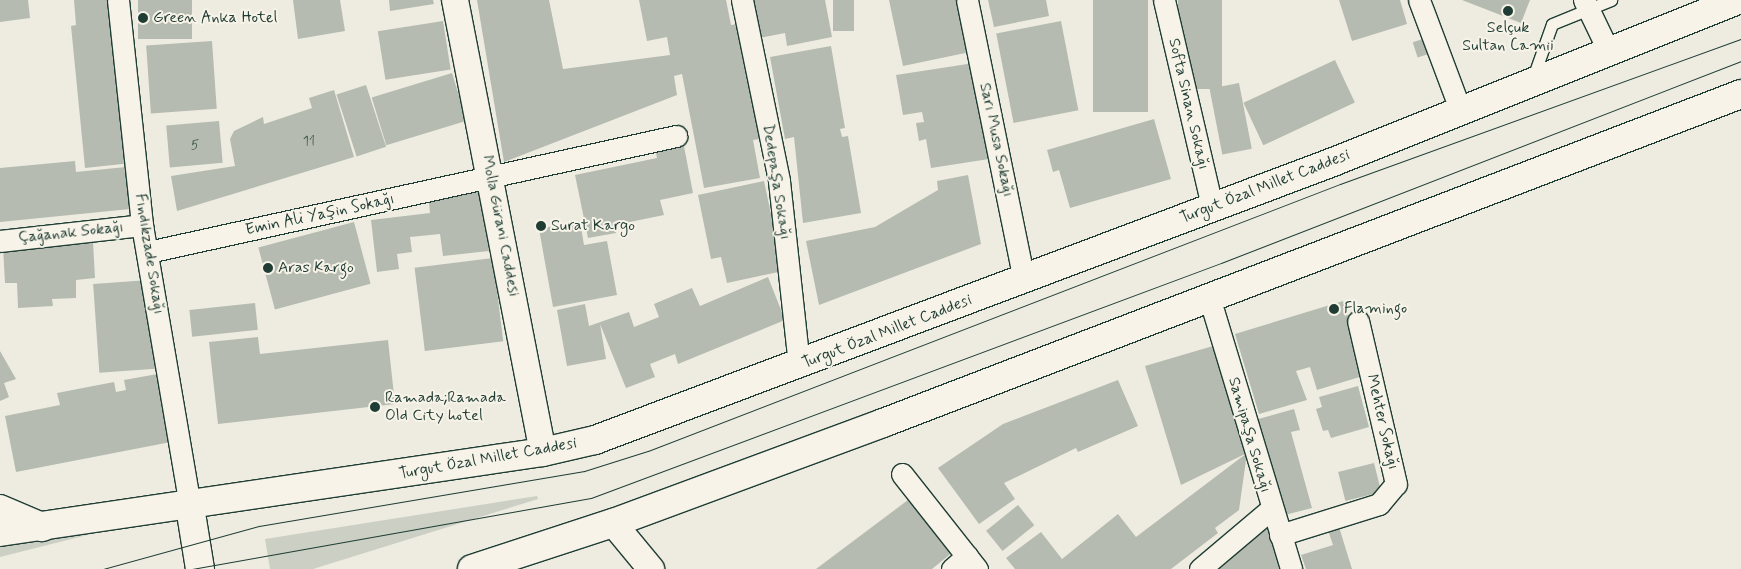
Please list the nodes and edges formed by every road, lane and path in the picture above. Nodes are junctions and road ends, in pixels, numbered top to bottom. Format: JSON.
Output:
{"nodes":[{"id":1,"x":118,"y":0,"type":"edge"},
{"id":2,"x":454,"y":0,"type":"edge"},
{"id":3,"x":742,"y":0,"type":"edge"},
{"id":4,"x":967,"y":0,"type":"edge"},
{"id":5,"x":1164,"y":0,"type":"edge"},
{"id":6,"x":1419,"y":0,"type":"edge"},
{"id":7,"x":1611,"y":0,"type":"edge"},
{"id":8,"x":1726,"y":2,"type":"edge"},
{"id":9,"x":1586,"y":5,"type":"edge"},
{"id":10,"x":1608,"y":52,"type":"junction"},
{"id":11,"x":1530,"y":84,"type":"junction"},
{"id":12,"x":1741,"y":94,"type":"edge"},
{"id":13,"x":1461,"y":112,"type":"junction"},
{"id":14,"x":676,"y":136,"type":"dead end"},
{"id":15,"x":491,"y":179,"type":"junction"},
{"id":16,"x":1212,"y":207,"type":"junction"},
{"id":17,"x":142,"y":225,"type":"junction"},
{"id":18,"x":0,"y":241,"type":"edge"},
{"id":19,"x":148,"y":252,"type":"junction"},
{"id":20,"x":1024,"y":279,"type":"junction"},
{"id":21,"x":1210,"y":300,"type":"junction"},
{"id":22,"x":1358,"y":321,"type":"dead end"},
{"id":23,"x":799,"y":366,"type":"junction"},
{"id":24,"x":543,"y":452,"type":"junction"},
{"id":25,"x":902,"y":474,"type":"dead end"},
{"id":26,"x":190,"y":507,"type":"junction"},
{"id":27,"x":0,"y":508,"type":"edge"},
{"id":28,"x":1271,"y":509,"type":"junction"},
{"id":29,"x":613,"y":523,"type":"junction"},
{"id":30,"x":42,"y":527,"type":"junction"},
{"id":31,"x":0,"y":532,"type":"edge"},
{"id":32,"x":1280,"y":535,"type":"junction"},
{"id":33,"x":965,"y":565,"type":"edge"},
{"id":34,"x":200,"y":569,"type":"edge"},
{"id":35,"x":472,"y":569,"type":"edge"},
{"id":36,"x":651,"y":569,"type":"edge"},
{"id":37,"x":1200,"y":569,"type":"edge"},
{"id":38,"x":1291,"y":569,"type":"edge"}],
"edges":[{"from":1,"to":17,"type":"street","name":"Fındıkzade Sokağı"},
{"from":2,"to":15,"type":"street","name":"Molla Gürani Caddesi"},
{"from":3,"to":23,"type":"street","name":"Dedepaşa Sokağı"},
{"from":4,"to":20,"type":"street","name":"Sarı Musa Sokağı"},
{"from":5,"to":16,"type":"street","name":"Softa Sinan Sokağı"},
{"from":6,"to":13,"type":"street"},
{"from":7,"to":9,"type":"lane"},
{"from":8,"to":10,"type":"main road","name":"Turgut Özal Millet Caddesi"},
{"from":9,"to":10,"type":"street"},
{"from":9,"to":11,"type":"lane"},
{"from":10,"to":11,"type":"main road","name":"Turgut Özal Millet Caddesi"},
{"from":11,"to":13,"type":"main road","name":"Turgut Özal Millet Caddesi"},
{"from":12,"to":21,"type":"main road"},
{"from":13,"to":16,"type":"main road","name":"Turgut Özal Millet Caddesi"},
{"from":14,"to":15,"type":"street","name":"Emin Ali Yaşin Sokağı"},
{"from":15,"to":19,"type":"street","name":"Emin Ali Yaşin Sokağı"},
{"from":15,"to":24,"type":"street","name":"Molla Gürani Caddesi"},
{"from":16,"to":20,"type":"main road","name":"Turgut Özal Millet Caddesi"},
{"from":17,"to":18,"type":"street","name":"Çağanak Sokağı"},
{"from":17,"to":19,"type":"street","name":"Fındıkzade Sokağı"},
{"from":19,"to":26,"type":"street","name":"Fındıkzade Sokağı"},
{"from":20,"to":23,"type":"main road","name":"Turgut Özal Millet Caddesi"},
{"from":21,"to":28,"type":"street","name":"Samipaşa Sokağı"},
{"from":21,"to":29,"type":"main road"},
{"from":22,"to":32,"type":"street","name":"Mehter Sokağı"},
{"from":23,"to":24,"type":"main road","name":"Turgut Özal Millet Caddesi"},
{"from":24,"to":26,"type":"main road","name":"Turgut Özal Millet Caddesi"},
{"from":25,"to":33,"type":"street"},
{"from":26,"to":30,"type":"main road","name":"Turgut Özal Millet Caddesi"},
{"from":26,"to":34,"type":"main road"},
{"from":27,"to":30,"type":"main road"},
{"from":28,"to":32,"type":"street","name":"Samipaşa Sokağı"},
{"from":28,"to":37,"type":"street"},
{"from":29,"to":35,"type":"main road"},
{"from":29,"to":36,"type":"street"},
{"from":30,"to":31,"type":"main road","name":"Turgut Özal Millet Caddesi"},
{"from":32,"to":38,"type":"street","name":"Samipaşa Sokağı"}]}
